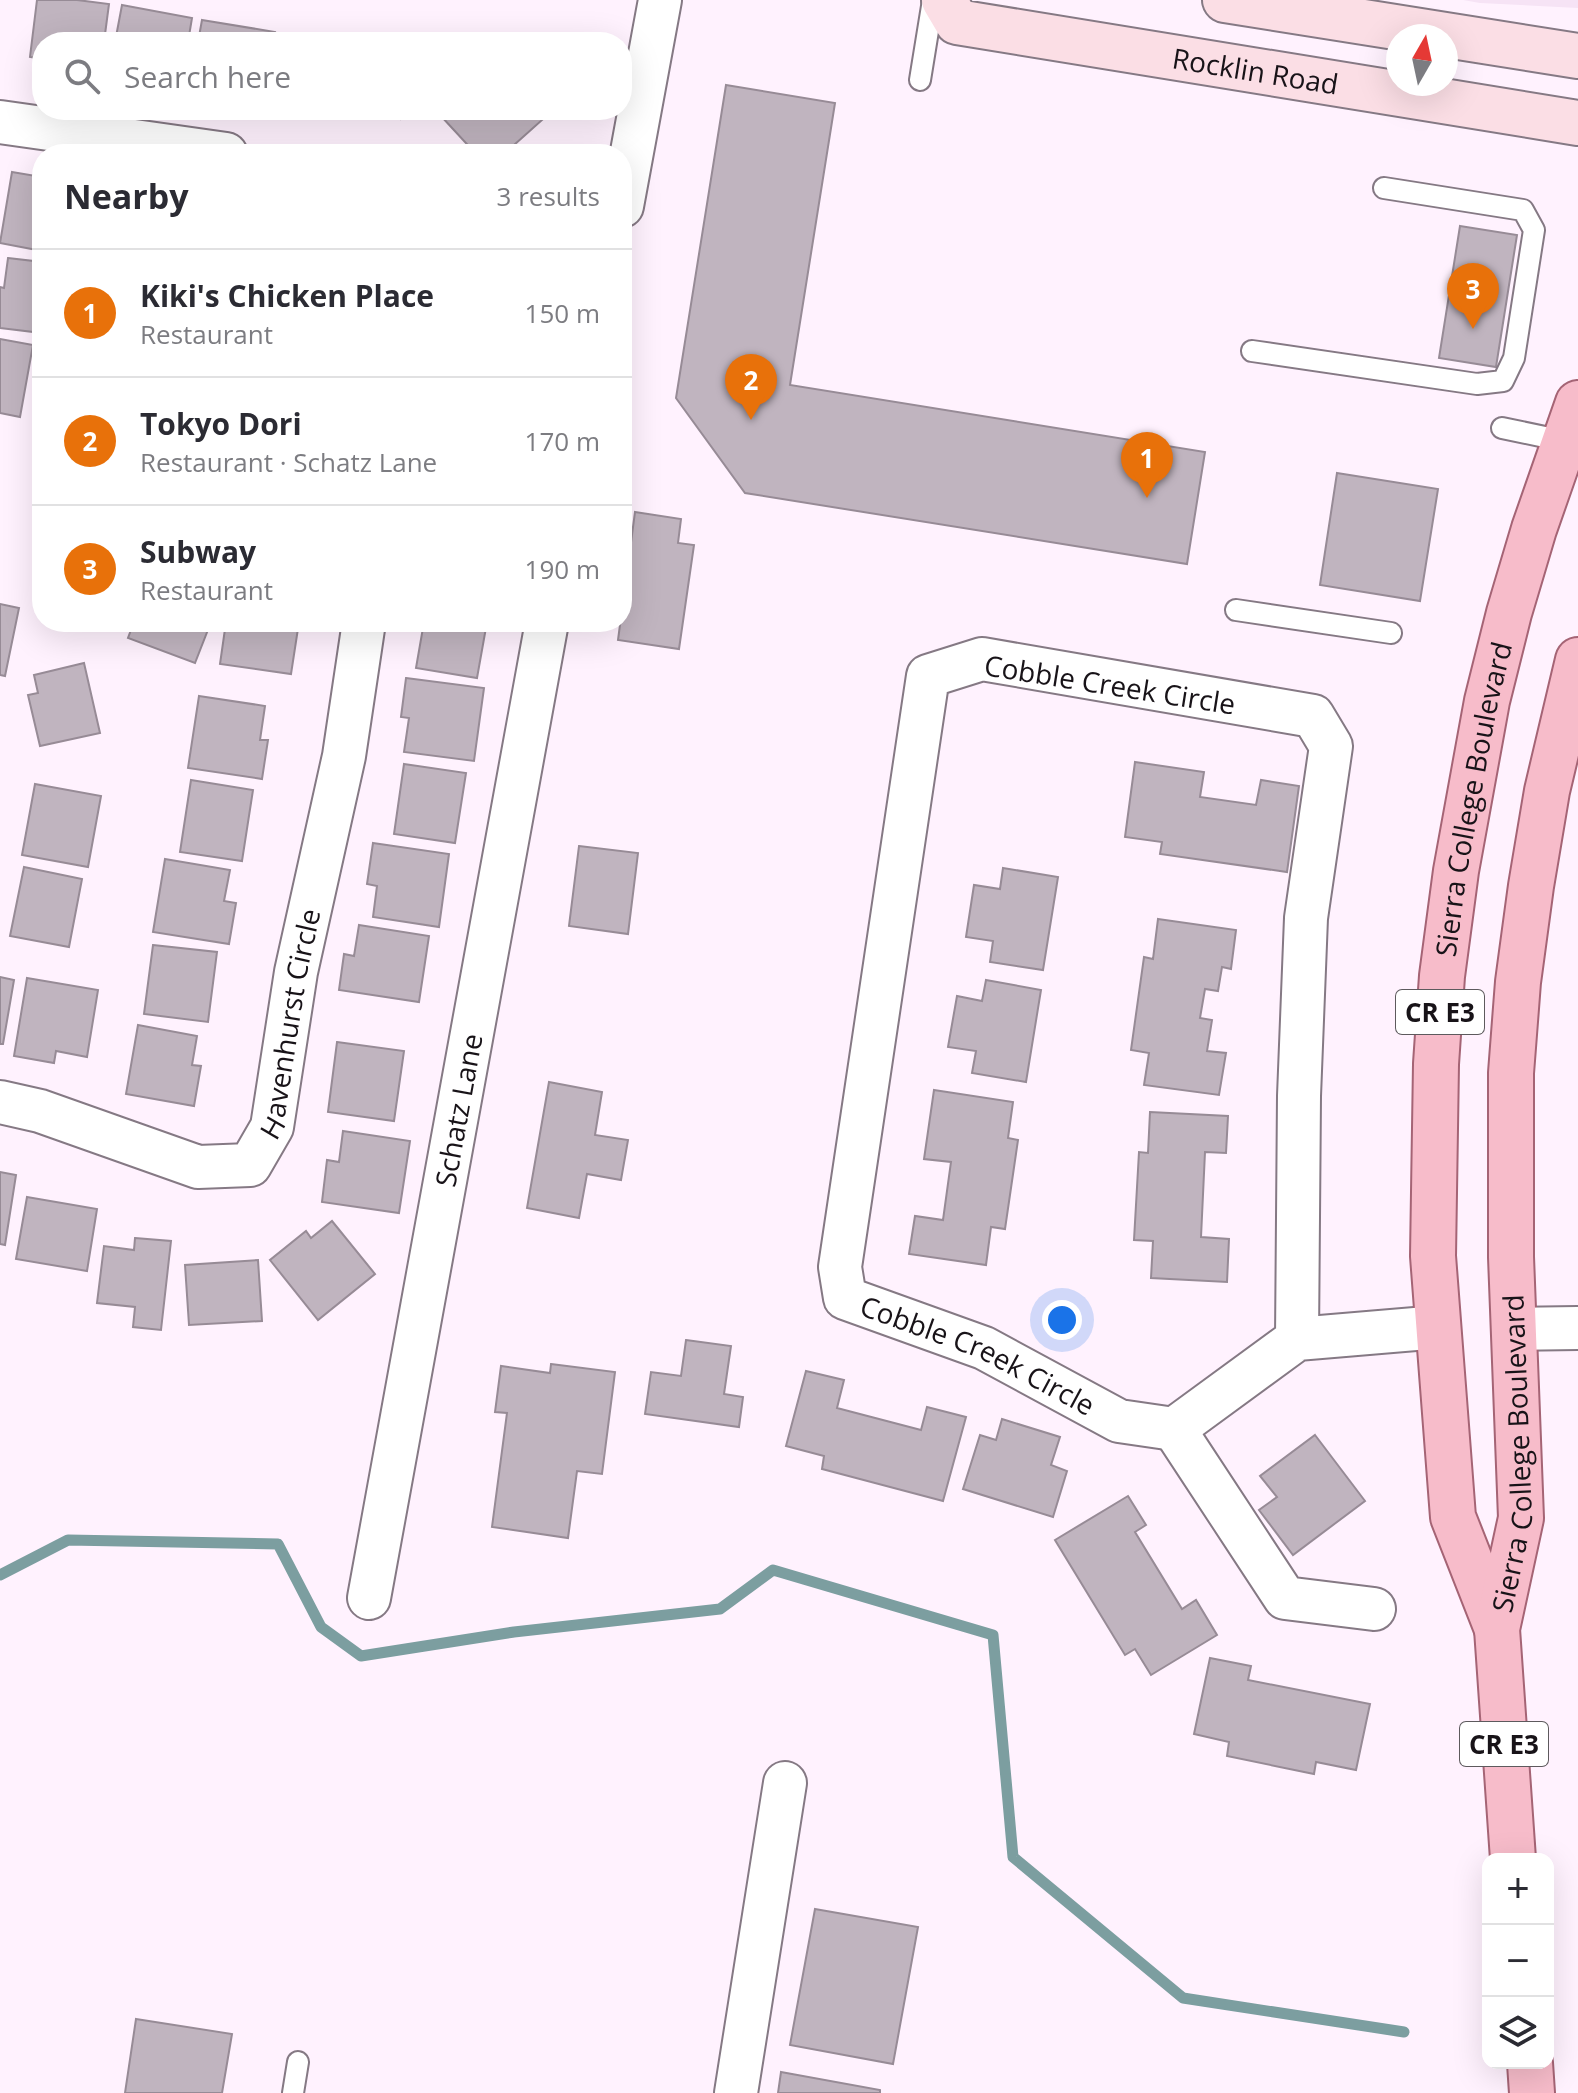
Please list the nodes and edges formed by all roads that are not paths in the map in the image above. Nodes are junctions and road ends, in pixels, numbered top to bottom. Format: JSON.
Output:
{"nodes":[{"id":1,"x":660,"y":0,"type":"edge"},
{"id":2,"x":933,"y":0,"type":"edge"},
{"id":3,"x":944,"y":0,"type":"edge"},
{"id":4,"x":1225,"y":0,"type":"edge"},
{"id":5,"x":1578,"y":56,"type":"edge"},
{"id":6,"x":920,"y":80,"type":"dead end"},
{"id":7,"x":0,"y":122,"type":"edge"},
{"id":8,"x":1578,"y":123,"type":"edge"},
{"id":9,"x":155,"y":144,"type":"edge"},
{"id":10,"x":632,"y":152,"type":"edge"},
{"id":11,"x":1384,"y":188,"type":"dead end"},
{"id":12,"x":1252,"y":351,"type":"dead end"},
{"id":13,"x":1571,"y":422,"type":"edge"},
{"id":14,"x":1502,"y":428,"type":"dead end"},
{"id":15,"x":1236,"y":610,"type":"dead end"},
{"id":16,"x":363,"y":632,"type":"edge"},
{"id":17,"x":545,"y":632,"type":"edge"},
{"id":18,"x":1391,"y":633,"type":"dead end"},
{"id":19,"x":1578,"y":660,"type":"edge"},
{"id":20,"x":0,"y":1102,"type":"edge"},
{"id":21,"x":1439,"y":1327,"type":"junction"},
{"id":22,"x":1578,"y":1328,"type":"edge"},
{"id":23,"x":1513,"y":1329,"type":"junction"},
{"id":24,"x":1297,"y":1339,"type":"junction"},
{"id":25,"x":1174,"y":1429,"type":"junction"},
{"id":26,"x":369,"y":1598,"type":"dead end"},
{"id":27,"x":1374,"y":1609,"type":"dead end"},
{"id":28,"x":1497,"y":1629,"type":"junction"},
{"id":29,"x":785,"y":1783,"type":"dead end"},
{"id":30,"x":1513,"y":1853,"type":"edge"},
{"id":31,"x":298,"y":2062,"type":"dead end"},
{"id":32,"x":1530,"y":2069,"type":"edge"},
{"id":33,"x":293,"y":2093,"type":"edge"},
{"id":34,"x":736,"y":2093,"type":"edge"},
{"id":35,"x":1532,"y":2093,"type":"edge"}],
"edges":[{"from":1,"to":10,"type":"street"},
{"from":2,"to":6,"type":"lane"},
{"from":3,"to":8,"type":"main road","name":"Rocklin Road"},
{"from":4,"to":5,"type":"main road"},
{"from":7,"to":9,"type":"street"},
{"from":11,"to":12,"type":"lane"},
{"from":13,"to":14,"type":"lane"},
{"from":13,"to":21,"type":"main road","name":"Sierra College Boulevard","number":"CR E3"},
{"from":15,"to":18,"type":"lane"},
{"from":16,"to":20,"type":"street","name":"Havenhurst Circle"},
{"from":17,"to":26,"type":"street","name":"Schatz Lane"},
{"from":19,"to":23,"type":"main road","name":"Sierra College Boulevard","number":"CR E3"},
{"from":21,"to":24,"type":"street"},
{"from":21,"to":28,"type":"main road","name":"Sierra College Boulevard","number":"CR E3"},
{"from":22,"to":23,"type":"street"},
{"from":23,"to":28,"type":"main road","name":"Sierra College Boulevard","number":"CR E3"},
{"from":24,"to":25,"type":"street"},
{"from":24,"to":25,"type":"street","name":"Cobble Creek Circle"},
{"from":25,"to":27,"type":"street"},
{"from":28,"to":30,"type":"main road","name":"Sierra College Boulevard","number":"CR E3"},
{"from":29,"to":34,"type":"street"},
{"from":31,"to":33,"type":"lane"},
{"from":32,"to":35,"type":"main road"}]}
